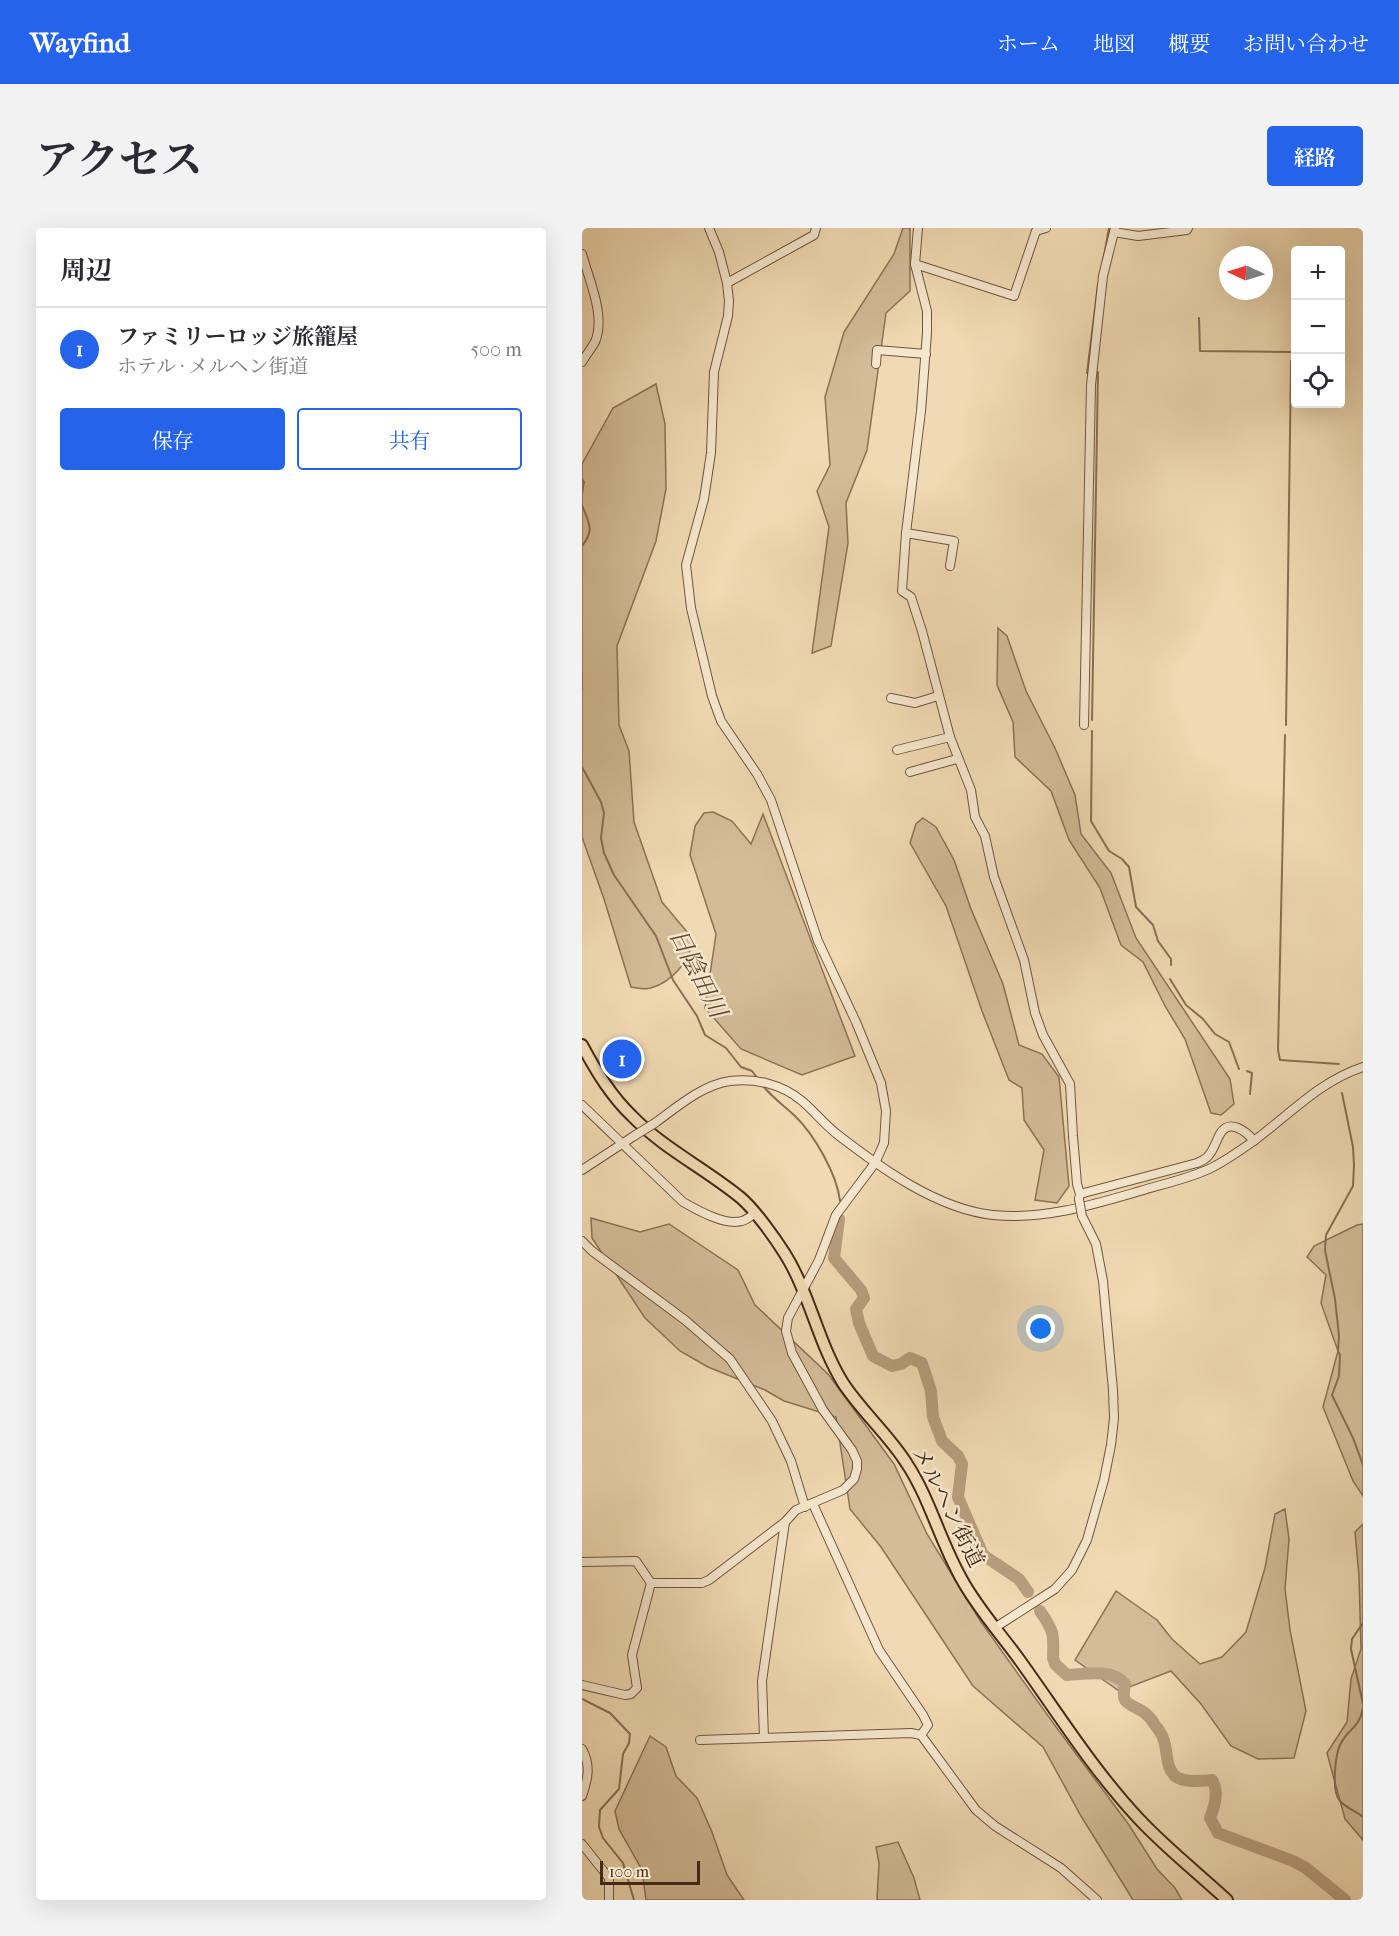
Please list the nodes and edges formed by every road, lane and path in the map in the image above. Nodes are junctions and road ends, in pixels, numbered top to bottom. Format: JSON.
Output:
{"nodes":[{"id":1,"x":709,"y":228,"type":"edge"},
{"id":2,"x":816,"y":228,"type":"edge"},
{"id":3,"x":918,"y":228,"type":"edge"},
{"id":4,"x":1046,"y":228,"type":"edge"},
{"id":5,"x":1188,"y":228,"type":"edge"},
{"id":6,"x":1114,"y":230,"type":"edge"},
{"id":7,"x":582,"y":254,"type":"edge"},
{"id":8,"x":915,"y":264,"type":"junction"},
{"id":9,"x":727,"y":283,"type":"junction"},
{"id":10,"x":926,"y":354,"type":"junction"},
{"id":11,"x":582,"y":362,"type":"edge"},
{"id":12,"x":876,"y":364,"type":"dead end"},
{"id":13,"x":906,"y":533,"type":"junction"},
{"id":14,"x":950,"y":566,"type":"dead end"},
{"id":15,"x":938,"y":696,"type":"junction"},
{"id":16,"x":891,"y":698,"type":"dead end"},
{"id":17,"x":1084,"y":725,"type":"dead end"},
{"id":18,"x":950,"y":737,"type":"junction"},
{"id":19,"x":897,"y":750,"type":"dead end"},
{"id":20,"x":957,"y":759,"type":"junction"},
{"id":21,"x":910,"y":772,"type":"dead end"},
{"id":22,"x":582,"y":1045,"type":"edge"},
{"id":23,"x":1363,"y":1067,"type":"edge"},
{"id":24,"x":582,"y":1106,"type":"edge"},
{"id":25,"x":1254,"y":1140,"type":"junction"},
{"id":26,"x":623,"y":1144,"type":"junction"},
{"id":27,"x":875,"y":1163,"type":"junction"},
{"id":28,"x":582,"y":1170,"type":"edge"},
{"id":29,"x":1079,"y":1196,"type":"junction"},
{"id":30,"x":754,"y":1214,"type":"junction"},
{"id":31,"x":582,"y":1240,"type":"edge"},
{"id":32,"x":803,"y":1289,"type":"junction"},
{"id":33,"x":809,"y":1506,"type":"junction"},
{"id":34,"x":785,"y":1522,"type":"junction"},
{"id":35,"x":582,"y":1562,"type":"edge"},
{"id":36,"x":651,"y":1583,"type":"junction"},
{"id":37,"x":996,"y":1627,"type":"junction"},
{"id":38,"x":582,"y":1685,"type":"edge"},
{"id":39,"x":921,"y":1735,"type":"junction"},
{"id":40,"x":764,"y":1738,"type":"junction"},
{"id":41,"x":699,"y":1740,"type":"dead end"},
{"id":42,"x":582,"y":1749,"type":"edge"},
{"id":43,"x":582,"y":1796,"type":"edge"},
{"id":44,"x":582,"y":1844,"type":"edge"},
{"id":45,"x":609,"y":1900,"type":"edge"},
{"id":46,"x":1097,"y":1900,"type":"edge"},
{"id":47,"x":1227,"y":1900,"type":"edge"}],
"edges":[{"from":1,"to":9,"type":"street"},
{"from":2,"to":9,"type":"street"},
{"from":3,"to":8,"type":"street"},
{"from":4,"to":8,"type":"street"},
{"from":5,"to":6,"type":"street"},
{"from":6,"to":17,"type":"street"},
{"from":7,"to":11,"type":"street"},
{"from":8,"to":10,"type":"street"},
{"from":9,"to":27,"type":"street"},
{"from":10,"to":12,"type":"street"},
{"from":10,"to":13,"type":"street"},
{"from":13,"to":14,"type":"street"},
{"from":13,"to":15,"type":"street"},
{"from":15,"to":16,"type":"street"},
{"from":15,"to":18,"type":"street"},
{"from":18,"to":19,"type":"street"},
{"from":18,"to":20,"type":"street"},
{"from":20,"to":21,"type":"street"},
{"from":20,"to":29,"type":"street"},
{"from":22,"to":30,"type":"highway","name":"メルヘン街道"},
{"from":23,"to":25,"type":"street"},
{"from":24,"to":26,"type":"street"},
{"from":25,"to":27,"type":"street"},
{"from":25,"to":29,"type":"street"},
{"from":26,"to":27,"type":"street","bridge":true},
{"from":26,"to":28,"type":"street"},
{"from":26,"to":30,"type":"street"},
{"from":27,"to":32,"type":"street"},
{"from":29,"to":37,"type":"street","bridge":true},
{"from":30,"to":32,"type":"highway","name":"メルヘン街道"},
{"from":31,"to":33,"type":"street"},
{"from":32,"to":33,"type":"street"},
{"from":32,"to":37,"type":"highway","name":"メルヘン街道"},
{"from":33,"to":34,"type":"street"},
{"from":33,"to":39,"type":"street"},
{"from":34,"to":36,"type":"street"},
{"from":34,"to":40,"type":"street"},
{"from":35,"to":36,"type":"street"},
{"from":36,"to":38,"type":"street"},
{"from":37,"to":47,"type":"highway","name":"メルヘン街道"},
{"from":39,"to":40,"type":"street"},
{"from":39,"to":46,"type":"street"},
{"from":40,"to":41,"type":"street"},
{"from":42,"to":43,"type":"street"},
{"from":44,"to":45,"type":"street"}]}
